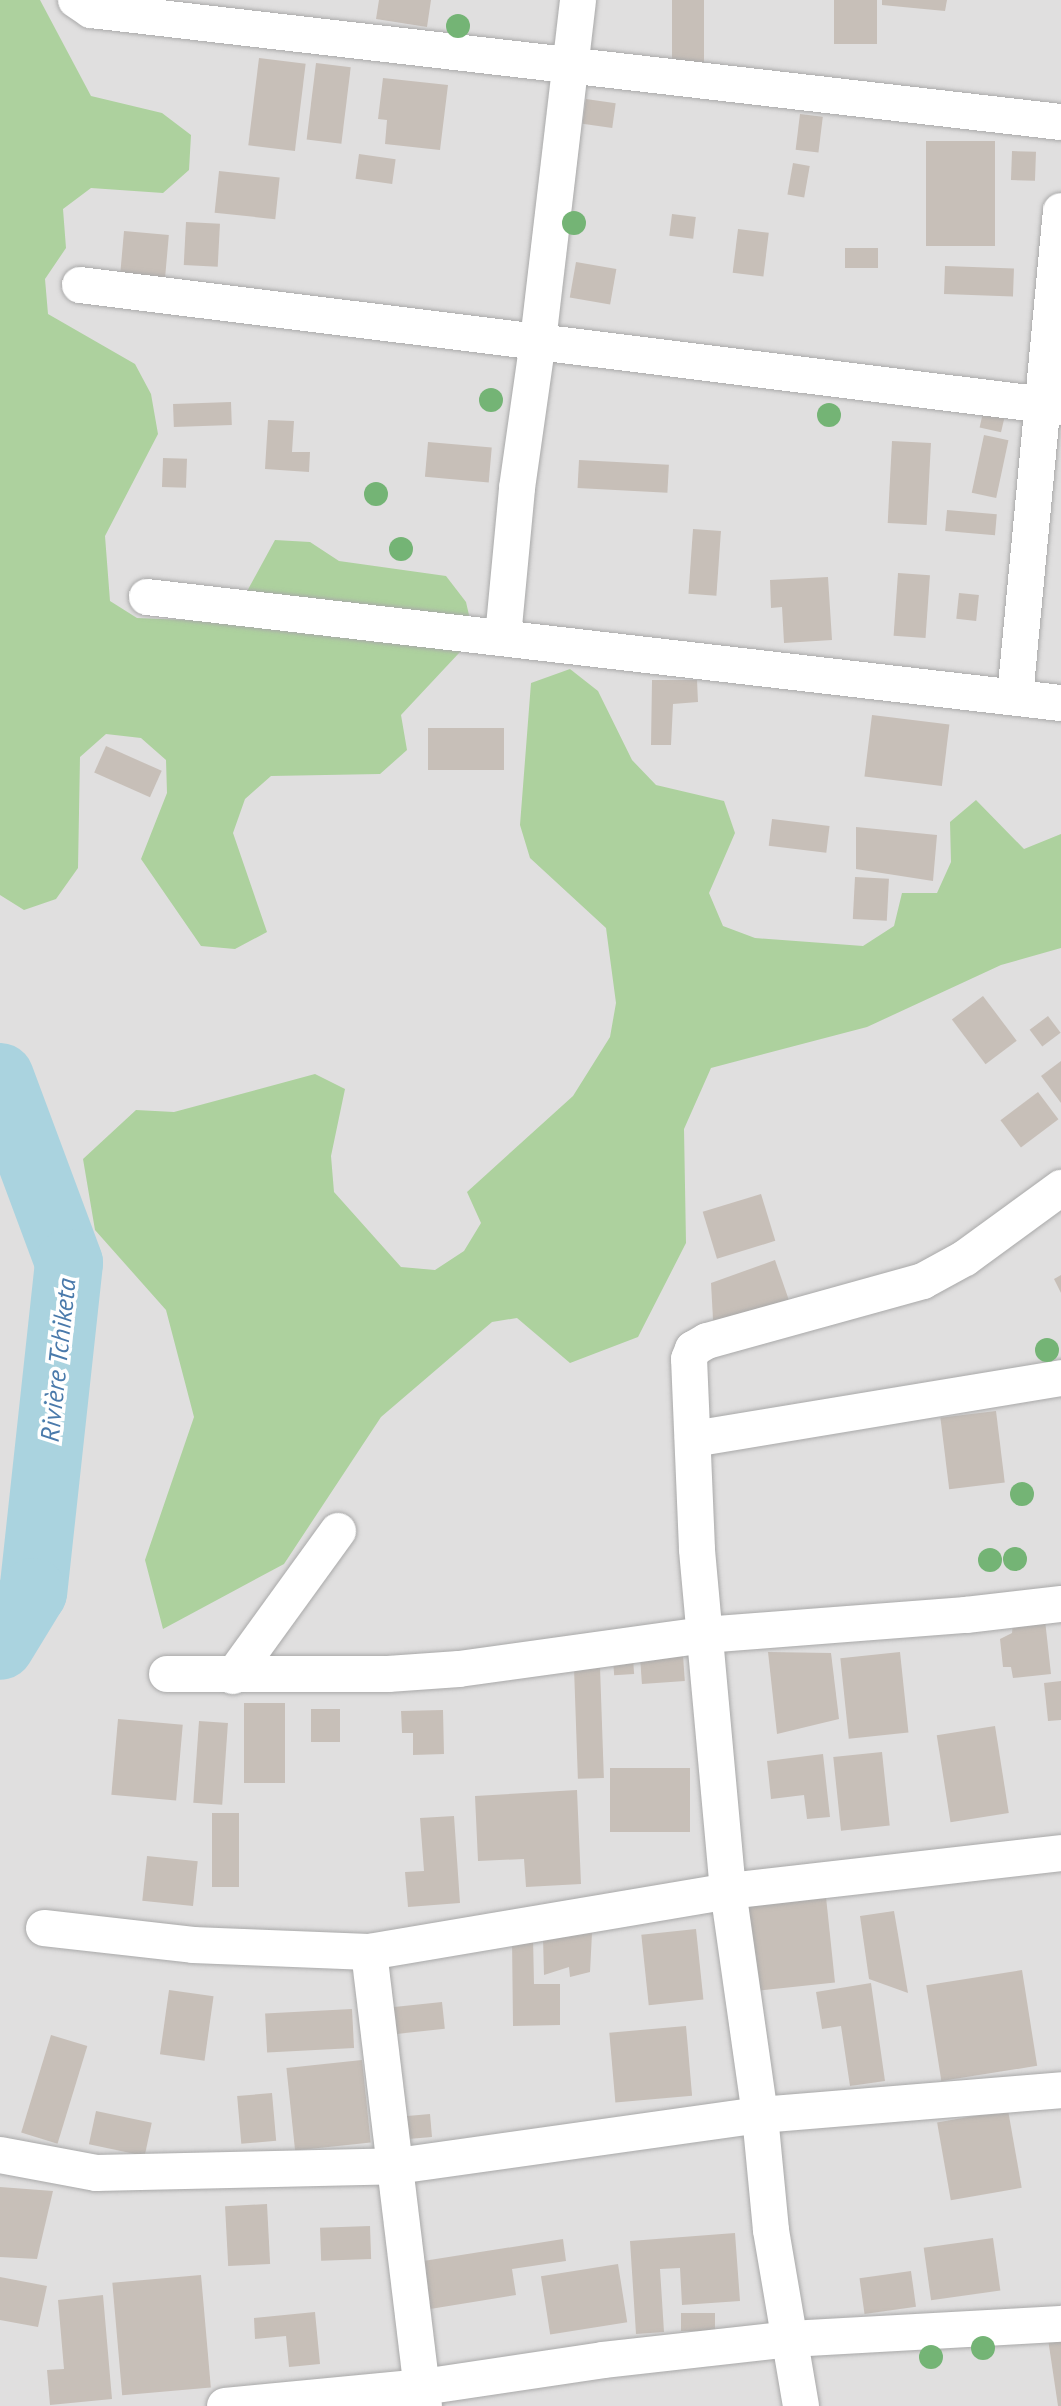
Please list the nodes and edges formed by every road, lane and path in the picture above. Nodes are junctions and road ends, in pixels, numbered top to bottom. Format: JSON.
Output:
{"nodes":[{"id":1,"x":76,"y":0,"type":"edge"},
{"id":2,"x":578,"y":0,"type":"edge"},
{"id":3,"x":571,"y":64,"type":"junction"},
{"id":4,"x":1061,"y":122,"type":"edge"},
{"id":5,"x":1061,"y":211,"type":"edge"},
{"id":6,"x":80,"y":285,"type":"dead end"},
{"id":7,"x":538,"y":341,"type":"junction"},
{"id":8,"x":1052,"y":406,"type":"edge"},
{"id":9,"x":147,"y":597,"type":"dead end"},
{"id":10,"x":503,"y":637,"type":"junction"},
{"id":11,"x":1015,"y":697,"type":"junction"},
{"id":12,"x":1061,"y":703,"type":"edge"},
{"id":13,"x":1061,"y":1188,"type":"edge"},
{"id":14,"x":1061,"y":1378,"type":"edge"},
{"id":15,"x":693,"y":1439,"type":"junction"},
{"id":16,"x":338,"y":1531,"type":"dead end"},
{"id":17,"x":1061,"y":1604,"type":"edge"},
{"id":18,"x":704,"y":1635,"type":"junction"},
{"id":19,"x":167,"y":1674,"type":"dead end"},
{"id":20,"x":233,"y":1676,"type":"junction"},
{"id":21,"x":1061,"y":1853,"type":"edge"},
{"id":22,"x":728,"y":1891,"type":"junction"},
{"id":23,"x":44,"y":1928,"type":"dead end"},
{"id":24,"x":369,"y":1952,"type":"junction"},
{"id":25,"x":1061,"y":2090,"type":"edge"},
{"id":26,"x":760,"y":2115,"type":"junction"},
{"id":27,"x":0,"y":2155,"type":"edge"},
{"id":28,"x":397,"y":2166,"type":"junction"},
{"id":29,"x":1061,"y":2324,"type":"edge"},
{"id":30,"x":790,"y":2339,"type":"junction"},
{"id":31,"x":423,"y":2397,"type":"edge"},
{"id":32,"x":225,"y":2406,"type":"edge"},
{"id":33,"x":801,"y":2406,"type":"edge"}],
"edges":[{"from":1,"to":3,"type":"street"},
{"from":2,"to":3,"type":"street"},
{"from":3,"to":4,"type":"street"},
{"from":3,"to":7,"type":"street"},
{"from":5,"to":8,"type":"street"},
{"from":6,"to":7,"type":"street"},
{"from":7,"to":8,"type":"street"},
{"from":7,"to":10,"type":"street"},
{"from":8,"to":11,"type":"street"},
{"from":9,"to":10,"type":"street"},
{"from":10,"to":11,"type":"street"},
{"from":11,"to":12,"type":"street"},
{"from":13,"to":15,"type":"street"},
{"from":14,"to":15,"type":"street"},
{"from":15,"to":18,"type":"street"},
{"from":16,"to":20,"type":"street"},
{"from":17,"to":18,"type":"street"},
{"from":18,"to":20,"type":"street"},
{"from":18,"to":22,"type":"street"},
{"from":19,"to":20,"type":"street"},
{"from":21,"to":22,"type":"street"},
{"from":22,"to":24,"type":"street"},
{"from":22,"to":26,"type":"street"},
{"from":23,"to":24,"type":"street"},
{"from":24,"to":28,"type":"street"},
{"from":25,"to":26,"type":"street"},
{"from":26,"to":28,"type":"street"},
{"from":26,"to":30,"type":"street"},
{"from":27,"to":28,"type":"street"},
{"from":28,"to":31,"type":"street"},
{"from":29,"to":30,"type":"street"},
{"from":30,"to":31,"type":"street"},
{"from":30,"to":33,"type":"street"},
{"from":31,"to":32,"type":"street"}]}
